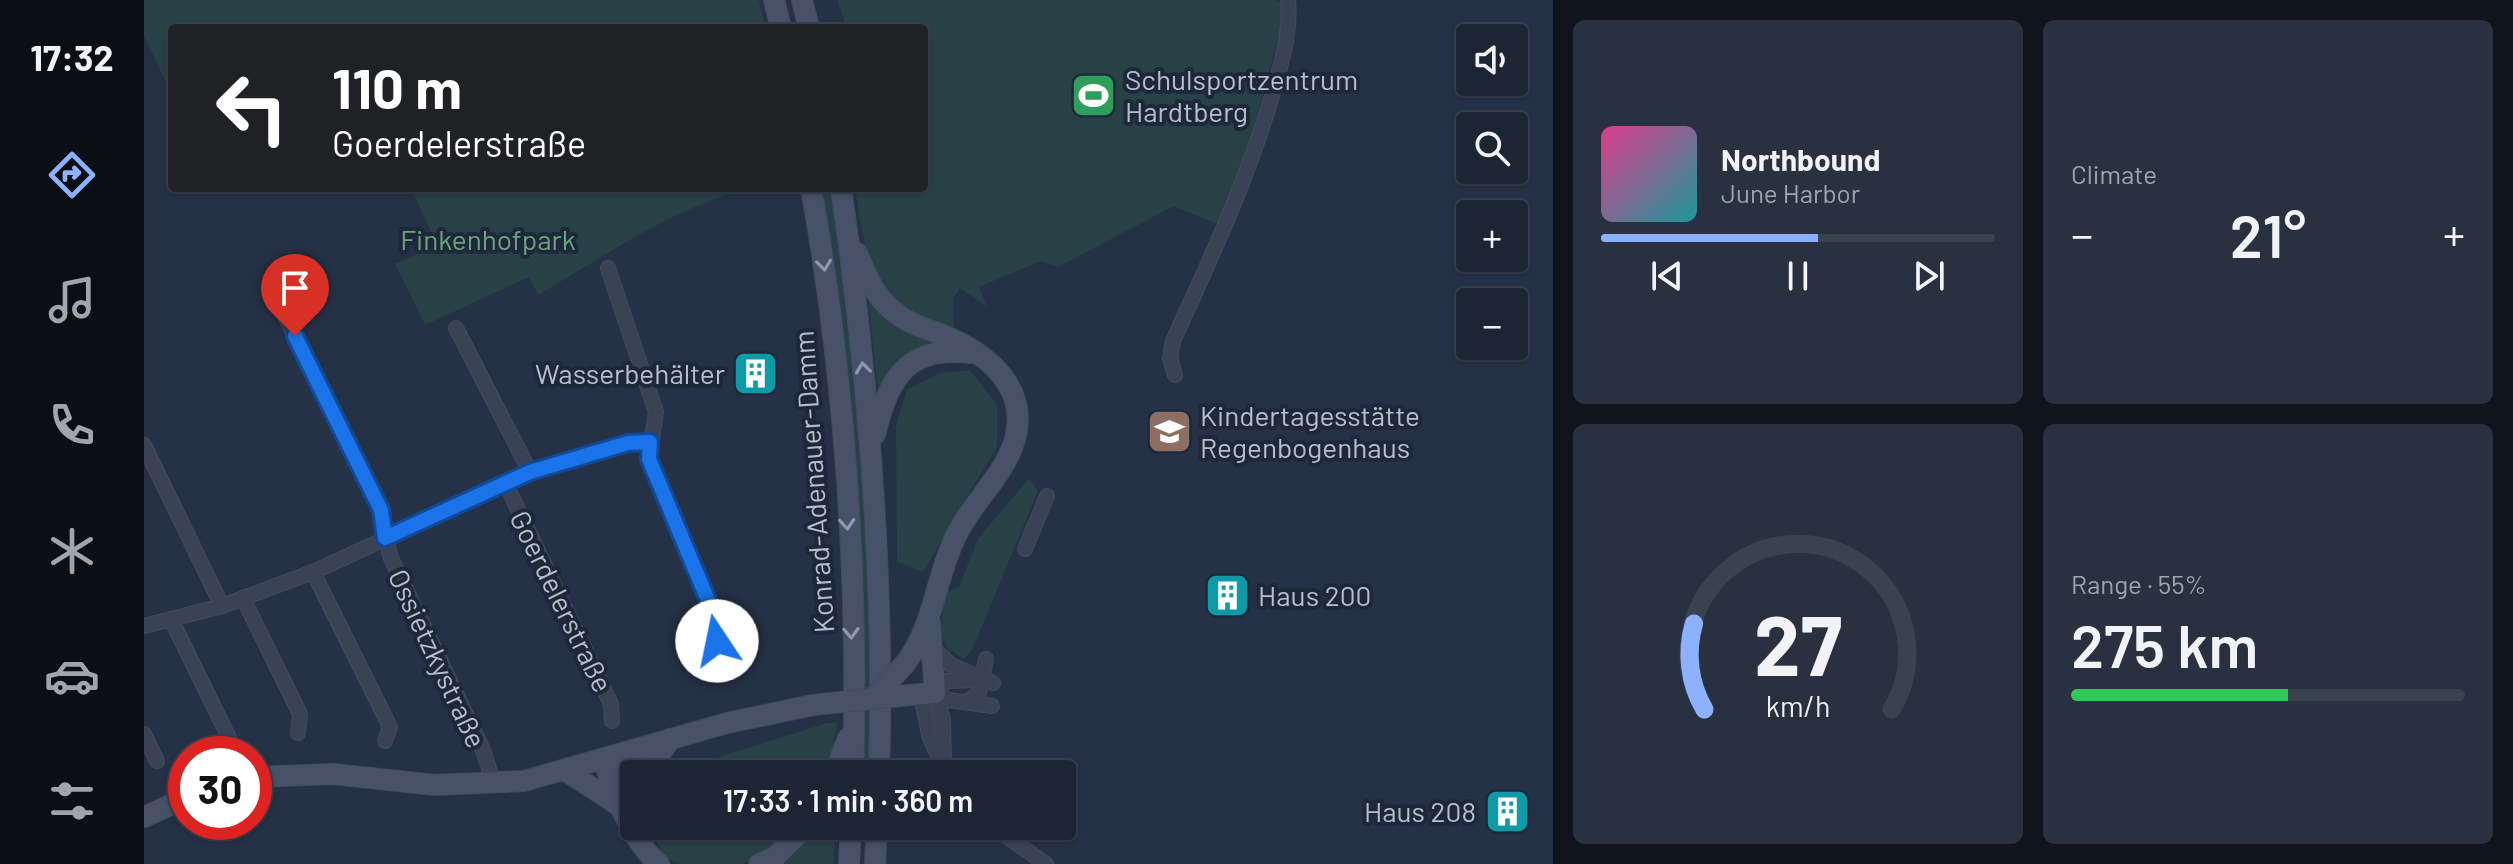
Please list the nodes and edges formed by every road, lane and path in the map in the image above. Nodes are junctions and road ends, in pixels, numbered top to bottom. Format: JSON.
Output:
{"nodes":[{"id":1,"x":774,"y":0,"type":"edge"},
{"id":2,"x":802,"y":0,"type":"edge"},
{"id":3,"x":1288,"y":0,"type":"edge"},
{"id":4,"x":780,"y":24,"type":"edge"},
{"id":5,"x":808,"y":24,"type":"edge"},
{"id":6,"x":812,"y":192,"type":"edge"},
{"id":7,"x":842,"y":192,"type":"edge"},
{"id":8,"x":847,"y":231,"type":"junction"},
{"id":9,"x":608,"y":268,"type":"dead end"},
{"id":10,"x":284,"y":314,"type":"dead end"},
{"id":11,"x":456,"y":328,"type":"dead end"},
{"id":12,"x":979,"y":354,"type":"junction"},
{"id":13,"x":1175,"y":375,"type":"dead end"},
{"id":14,"x":650,"y":442,"type":"junction"},
{"id":15,"x":144,"y":445,"type":"edge"},
{"id":16,"x":872,"y":446,"type":"junction"},
{"id":17,"x":530,"y":472,"type":"junction"},
{"id":18,"x":505,"y":482,"type":"junction"},
{"id":19,"x":1047,"y":496,"type":"dead end"},
{"id":20,"x":385,"y":538,"type":"junction"},
{"id":21,"x":1025,"y":549,"type":"dead end"},
{"id":22,"x":313,"y":572,"type":"junction"},
{"id":23,"x":243,"y":598,"type":"junction"},
{"id":24,"x":222,"y":606,"type":"junction"},
{"id":25,"x":171,"y":619,"type":"junction"},
{"id":26,"x":144,"y":626,"type":"edge"},
{"id":27,"x":717,"y":641,"type":"dead end"},
{"id":28,"x":926,"y":648,"type":"junction"},
{"id":29,"x":986,"y":659,"type":"dead end"},
{"id":30,"x":989,"y":680,"type":"junction"},
{"id":31,"x":922,"y":694,"type":"junction"},
{"id":32,"x":875,"y":696,"type":"junction"},
{"id":33,"x":967,"y":702,"type":"junction"},
{"id":34,"x":992,"y":703,"type":"dead end"},
{"id":35,"x":612,"y":721,"type":"dead end"},
{"id":36,"x":854,"y":723,"type":"junction"},
{"id":37,"x":298,"y":733,"type":"dead end"},
{"id":38,"x":144,"y":734,"type":"edge"},
{"id":39,"x":228,"y":736,"type":"edge"},
{"id":40,"x":670,"y":739,"type":"junction"},
{"id":41,"x":385,"y":741,"type":"dead end"},
{"id":42,"x":612,"y":758,"type":"junction"},
{"id":43,"x":656,"y":760,"type":"edge"},
{"id":44,"x":839,"y":760,"type":"edge"},
{"id":45,"x":853,"y":760,"type":"edge"},
{"id":46,"x":879,"y":760,"type":"edge"},
{"id":47,"x":944,"y":760,"type":"edge"},
{"id":48,"x":157,"y":761,"type":"dead end"},
{"id":49,"x":566,"y":771,"type":"junction"},
{"id":50,"x":272,"y":776,"type":"edge"},
{"id":51,"x":620,"y":780,"type":"edge"},
{"id":52,"x":494,"y":784,"type":"junction"},
{"id":53,"x":620,"y":805,"type":"edge"},
{"id":54,"x":168,"y":806,"type":"edge"},
{"id":55,"x":144,"y":817,"type":"edge"},
{"id":56,"x":647,"y":840,"type":"edge"},
{"id":57,"x":792,"y":840,"type":"edge"},
{"id":58,"x":850,"y":840,"type":"edge"},
{"id":59,"x":876,"y":840,"type":"edge"},
{"id":60,"x":1012,"y":840,"type":"edge"},
{"id":61,"x":659,"y":864,"type":"edge"},
{"id":62,"x":759,"y":864,"type":"edge"},
{"id":63,"x":849,"y":864,"type":"edge"},
{"id":64,"x":875,"y":864,"type":"edge"},
{"id":65,"x":1046,"y":864,"type":"edge"}],
"edges":[{"from":1,"to":4,"type":"main road"},
{"from":2,"to":5,"type":"main road"},
{"from":3,"to":13,"type":"street"},
{"from":6,"to":36,"type":"main road","name":"Konrad-Adenauer-Damm","one_way":true},
{"from":7,"to":8,"type":"main road","name":"Konrad-Adenauer-Damm"},
{"from":8,"to":12,"type":"main road"},
{"from":16,"to":8,"type":"main road","name":"Konrad-Adenauer-Damm","one_way":true},
{"from":9,"to":14,"type":"street"},
{"from":10,"to":20,"type":"street","name":"Ossietzkystraße"},
{"from":11,"to":17,"type":"street","name":"Goerdelerstraße"},
{"from":12,"to":16,"type":"main road"},
{"from":12,"to":28,"type":"main road"},
{"from":14,"to":17,"type":"street","name":"Goerdelerstraße"},
{"from":14,"to":27,"type":"street"},
{"from":15,"to":24,"type":"street"},
{"from":16,"to":46,"type":"main road","name":"Konrad-Adenauer-Damm"},
{"from":17,"to":18,"type":"street","name":"Goerdelerstraße"},
{"from":18,"to":20,"type":"street","name":"Goerdelerstraße"},
{"from":18,"to":35,"type":"street","name":"Goerdelerstraße"},
{"from":19,"to":21,"type":"street"},
{"from":20,"to":22,"type":"street","name":"Goerdelerstraße"},
{"from":20,"to":52,"type":"street","name":"Ossietzkystraße"},
{"from":22,"to":23,"type":"street","name":"Goerdelerstraße"},
{"from":22,"to":41,"type":"street"},
{"from":23,"to":24,"type":"street","name":"Goerdelerstraße"},
{"from":23,"to":37,"type":"street"},
{"from":24,"to":25,"type":"street","name":"Goerdelerstraße"},
{"from":25,"to":26,"type":"street","name":"Goerdelerstraße"},
{"from":25,"to":39,"type":"street"},
{"from":28,"to":30,"type":"street"},
{"from":28,"to":31,"type":"main road"},
{"from":28,"to":32,"type":"main road","bridge":true},
{"from":29,"to":30,"type":"street"},
{"from":30,"to":31,"type":"street"},
{"from":30,"to":33,"type":"street"},
{"from":31,"to":32,"type":"main road","bridge":true},
{"from":31,"to":33,"type":"street"},
{"from":31,"to":47,"type":"street"},
{"from":32,"to":40,"type":"main road","bridge":true},
{"from":33,"to":34,"type":"street"},
{"from":36,"to":44,"type":"main road"},
{"from":36,"to":45,"type":"main road","name":"Konrad-Adenauer-Damm"},
{"from":38,"to":48,"type":"street"},
{"from":40,"to":42,"type":"main road"},
{"from":40,"to":43,"type":"main road"},
{"from":42,"to":49,"type":"main road"},
{"from":42,"to":51,"type":"main road"},
{"from":49,"to":52,"type":"main road"},
{"from":49,"to":53,"type":"main road"},
{"from":50,"to":52,"type":"main road"},
{"from":54,"to":55,"type":"main road"},
{"from":56,"to":61,"type":"main road"},
{"from":57,"to":62,"type":"main road"},
{"from":58,"to":63,"type":"main road"},
{"from":59,"to":64,"type":"main road"},
{"from":60,"to":65,"type":"street"}]}
